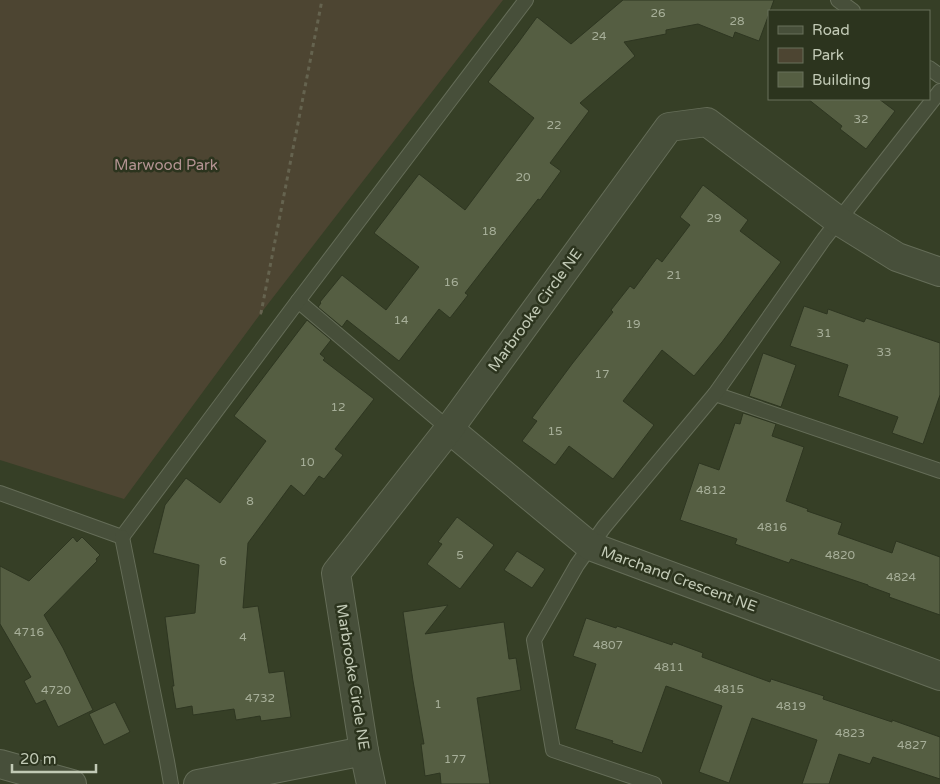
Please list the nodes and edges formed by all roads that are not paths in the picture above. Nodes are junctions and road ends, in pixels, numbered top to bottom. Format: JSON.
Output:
{"nodes":[{"id":1,"x":526,"y":0,"type":"edge"},
{"id":2,"x":838,"y":0,"type":"edge"},
{"id":3,"x":852,"y":10,"type":"edge"},
{"id":4,"x":940,"y":91,"type":"edge"},
{"id":5,"x":839,"y":221,"type":"junction"},
{"id":6,"x":940,"y":272,"type":"edge"},
{"id":7,"x":298,"y":301,"type":"junction"},
{"id":8,"x":715,"y":394,"type":"junction"},
{"id":9,"x":449,"y":429,"type":"junction"},
{"id":10,"x":940,"y":471,"type":"edge"},
{"id":11,"x":0,"y":493,"type":"edge"},
{"id":12,"x":122,"y":538,"type":"junction"},
{"id":13,"x":590,"y":546,"type":"junction"},
{"id":14,"x":940,"y":676,"type":"edge"},
{"id":15,"x":364,"y":751,"type":"junction"},
{"id":16,"x":0,"y":764,"type":"edge"},
{"id":17,"x":72,"y":784,"type":"edge"},
{"id":18,"x":171,"y":784,"type":"edge"},
{"id":19,"x":198,"y":784,"type":"edge"},
{"id":20,"x":371,"y":784,"type":"edge"},
{"id":21,"x":654,"y":784,"type":"edge"}],
"edges":[{"from":1,"to":7,"type":"lane"},
{"from":2,"to":3,"type":"lane"},
{"from":4,"to":5,"type":"lane"},
{"from":5,"to":6,"type":"street","name":"Marbrooke Circle NE"},
{"from":5,"to":8,"type":"lane"},
{"from":5,"to":9,"type":"street","name":"Marbrooke Circle NE"},
{"from":7,"to":9,"type":"lane"},
{"from":7,"to":12,"type":"lane"},
{"from":8,"to":10,"type":"lane"},
{"from":8,"to":13,"type":"lane"},
{"from":9,"to":13,"type":"street","name":"Marchand Crescent NE"},
{"from":9,"to":15,"type":"street","name":"Marbrooke Circle NE"},
{"from":11,"to":12,"type":"lane"},
{"from":12,"to":18,"type":"lane"},
{"from":13,"to":14,"type":"street","name":"Marchand Crescent NE"},
{"from":13,"to":21,"type":"lane"},
{"from":15,"to":19,"type":"street"},
{"from":15,"to":20,"type":"street","name":"Marbrooke Circle NE"},
{"from":16,"to":17,"type":"street"}]}
